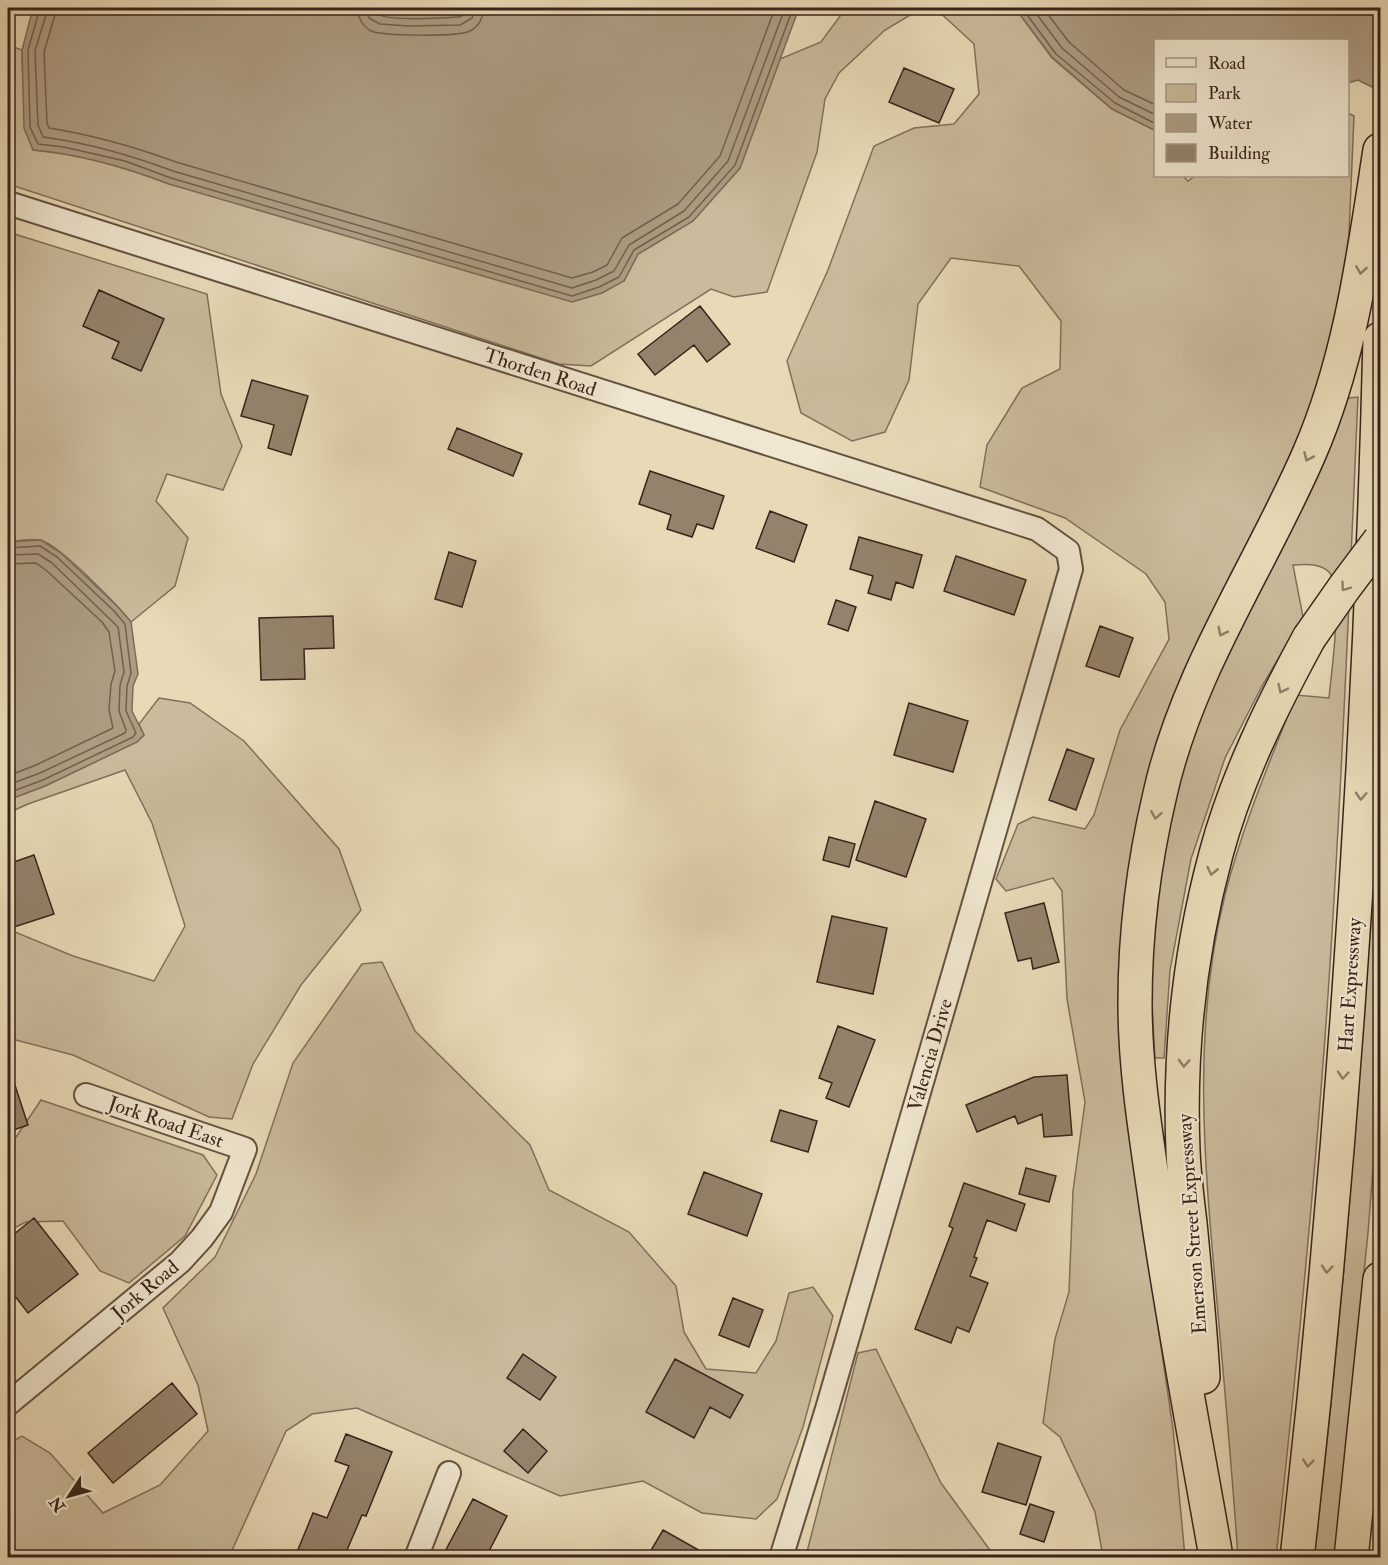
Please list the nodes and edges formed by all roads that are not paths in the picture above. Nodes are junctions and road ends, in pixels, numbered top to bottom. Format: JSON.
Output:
{"nodes":[{"id":1,"x":1380,"y":150,"type":"edge"},
{"id":2,"x":8,"y":203,"type":"edge"},
{"id":3,"x":1380,"y":339,"type":"edge"},
{"id":4,"x":1380,"y":540,"type":"edge"},
{"id":5,"x":1068,"y":551,"type":"joint"},
{"id":6,"x":86,"y":1095,"type":"dead end"},
{"id":7,"x":245,"y":1149,"type":"joint"},
{"id":8,"x":1380,"y":1279,"type":"edge"},
{"id":9,"x":8,"y":1404,"type":"edge"},
{"id":10,"x":449,"y":1473,"type":"dead end"},
{"id":11,"x":1380,"y":1484,"type":"edge"},
{"id":12,"x":1215,"y":1554,"type":"edge"},
{"id":13,"x":416,"y":1557,"type":"edge"},
{"id":14,"x":781,"y":1557,"type":"edge"},
{"id":15,"x":1297,"y":1557,"type":"edge"},
{"id":16,"x":1351,"y":1557,"type":"edge"},
{"id":17,"x":1367,"y":1557,"type":"edge"}],
"edges":[{"from":1,"to":12,"type":"highway","one_way":true},
{"from":2,"to":5,"type":"street","name":"Thorden Road"},
{"from":3,"to":15,"type":"highway","name":"Hart Expressway","one_way":true},
{"from":4,"to":12,"type":"highway","name":"Emerson Street Expressway","one_way":true,"bridge":true},
{"from":5,"to":14,"type":"street","name":"Valencia Drive"},
{"from":6,"to":7,"type":"street","name":"Jork Road East"},
{"from":7,"to":9,"type":"street","name":"Jork Road"},
{"from":8,"to":16,"type":"highway"},
{"from":10,"to":13,"type":"street"},
{"from":11,"to":17,"type":"highway"}]}
